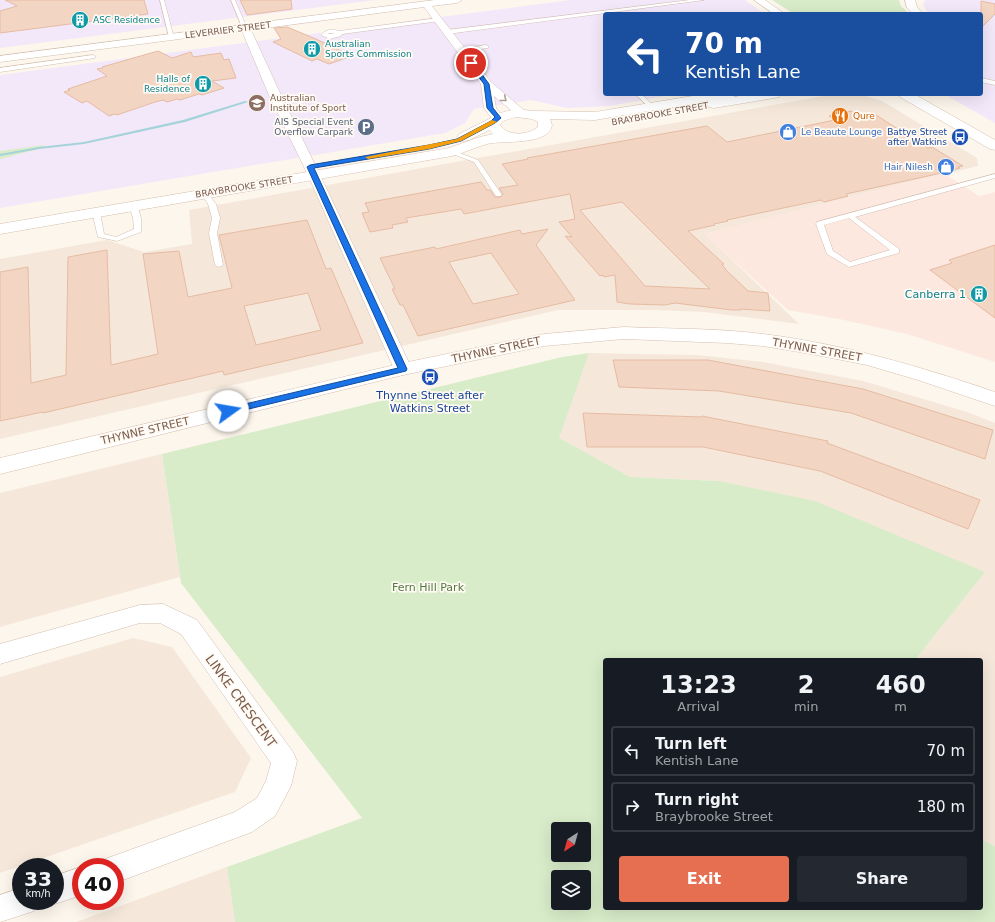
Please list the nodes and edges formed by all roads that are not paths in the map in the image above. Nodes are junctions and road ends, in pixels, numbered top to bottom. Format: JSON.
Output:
{"nodes":[{"id":1,"x":162,"y":0,"type":"edge"},
{"id":2,"x":233,"y":0,"type":"edge"},
{"id":3,"x":457,"y":0,"type":"edge"},
{"id":4,"x":702,"y":0,"type":"edge"},
{"id":5,"x":759,"y":0,"type":"edge"},
{"id":6,"x":910,"y":0,"type":"edge"},
{"id":7,"x":426,"y":4,"type":"junction"},
{"id":8,"x":603,"y":12,"type":"edge"},
{"id":9,"x":606,"y":12,"type":"edge"},
{"id":10,"x":777,"y":12,"type":"edge"},
{"id":11,"x":916,"y":12,"type":"edge"},
{"id":12,"x":438,"y":20,"type":"junction"},
{"id":13,"x":245,"y":27,"type":"junction"},
{"id":14,"x":447,"y":32,"type":"junction"},
{"id":15,"x":339,"y":33,"type":"dead end"},
{"id":16,"x":172,"y":37,"type":"junction"},
{"id":17,"x":486,"y":47,"type":"dead end"},
{"id":18,"x":460,"y":50,"type":"junction"},
{"id":19,"x":93,"y":56,"type":"dead end"},
{"id":20,"x":0,"y":59,"type":"edge"},
{"id":21,"x":0,"y":70,"type":"edge"},
{"id":22,"x":983,"y":80,"type":"edge"},
{"id":23,"x":995,"y":83,"type":"edge"},
{"id":24,"x":487,"y":84,"type":"junction"},
{"id":25,"x":640,"y":96,"type":"edge"},
{"id":26,"x":699,"y":96,"type":"edge"},
{"id":27,"x":760,"y":96,"type":"edge"},
{"id":28,"x":908,"y":96,"type":"edge"},
{"id":29,"x":652,"y":107,"type":"junction"},
{"id":30,"x":528,"y":114,"type":"junction"},
{"id":31,"x":624,"y":116,"type":"junction"},
{"id":32,"x":496,"y":120,"type":"junction"},
{"id":33,"x":545,"y":128,"type":"junction"},
{"id":34,"x":510,"y":136,"type":"junction"},
{"id":35,"x":995,"y":146,"type":"edge"},
{"id":36,"x":452,"y":152,"type":"junction"},
{"id":37,"x":312,"y":171,"type":"junction"},
{"id":38,"x":995,"y":176,"type":"edge"},
{"id":39,"x":205,"y":193,"type":"junction"},
{"id":40,"x":498,"y":195,"type":"dead end"},
{"id":41,"x":133,"y":205,"type":"junction"},
{"id":42,"x":96,"y":212,"type":"junction"},
{"id":43,"x":850,"y":216,"type":"junction"},
{"id":44,"x":0,"y":220,"type":"edge"},
{"id":45,"x":0,"y":229,"type":"edge"},
{"id":46,"x":219,"y":265,"type":"dead end"},
{"id":47,"x":403,"y":369,"type":"junction"},
{"id":48,"x":995,"y":399,"type":"edge"},
{"id":49,"x":0,"y":466,"type":"edge"},
{"id":50,"x":0,"y":654,"type":"edge"},
{"id":51,"x":124,"y":865,"type":"edge"},
{"id":52,"x":12,"y":905,"type":"edge"},
{"id":53,"x":0,"y":909,"type":"edge"}],
"edges":[{"from":1,"to":16,"type":"lane"},
{"from":2,"to":13,"type":"lane"},
{"from":3,"to":7,"type":"street","name":"LEVERRIER STREET"},
{"from":4,"to":9,"type":"lane"},
{"from":5,"to":10,"type":"street"},
{"from":6,"to":11,"type":"street"},
{"from":7,"to":12,"type":"street"},
{"from":7,"to":13,"type":"street","name":"LEVERRIER STREET"},
{"from":8,"to":14,"type":"lane"},
{"from":12,"to":14,"type":"street"},
{"from":12,"to":15,"type":"lane"},
{"from":13,"to":16,"type":"street","name":"LEVERRIER STREET"},
{"from":13,"to":37,"type":"street"},
{"from":14,"to":18,"type":"street"},
{"from":16,"to":20,"type":"street","name":"LEVERRIER STREET"},
{"from":17,"to":18,"type":"lane"},
{"from":18,"to":24,"type":"street"},
{"from":19,"to":21,"type":"lane"},
{"from":22,"to":23,"type":"lane"},
{"from":24,"to":30,"type":"street","one_way":true},
{"from":24,"to":32,"type":"street"},
{"from":25,"to":29,"type":"lane"},
{"from":26,"to":29,"type":"street","name":"BRAYBROOKE STREET"},
{"from":27,"to":31,"type":"street","name":"BRAYBROOKE STREET"},
{"from":28,"to":35,"type":"street"},
{"from":29,"to":31,"type":"street","name":"BRAYBROOKE STREET"},
{"from":30,"to":31,"type":"street","name":"BRAYBROOKE STREET"},
{"from":30,"to":32,"type":"street","name":"BRAYBROOKE STREET"},
{"from":30,"to":33,"type":"street"},
{"from":31,"to":33,"type":"street","name":"BRAYBROOKE STREET"},
{"from":32,"to":34,"type":"street"},
{"from":32,"to":37,"type":"street","name":"BRAYBROOKE STREET"},
{"from":33,"to":34,"type":"street","name":"BRAYBROOKE STREET"},
{"from":34,"to":36,"type":"street","name":"BRAYBROOKE STREET"},
{"from":36,"to":37,"type":"street","name":"BRAYBROOKE STREET"},
{"from":36,"to":40,"type":"lane"},
{"from":37,"to":39,"type":"street","name":"BRAYBROOKE STREET"},
{"from":37,"to":44,"type":"street","name":"BRAYBROOKE STREET"},
{"from":37,"to":47,"type":"street"},
{"from":38,"to":43,"type":"lane"},
{"from":39,"to":41,"type":"street","name":"BRAYBROOKE STREET"},
{"from":39,"to":46,"type":"lane"},
{"from":41,"to":42,"type":"street","name":"BRAYBROOKE STREET"},
{"from":41,"to":42,"type":"lane"},
{"from":42,"to":45,"type":"street","name":"BRAYBROOKE STREET"},
{"from":43,"to":43,"type":"lane"},
{"from":47,"to":48,"type":"street","name":"THYNNE STREET"},
{"from":47,"to":49,"type":"street","name":"THYNNE STREET"},
{"from":50,"to":51,"type":"street","name":"LINKE CRESCENT"},
{"from":52,"to":53,"type":"street"}]}
